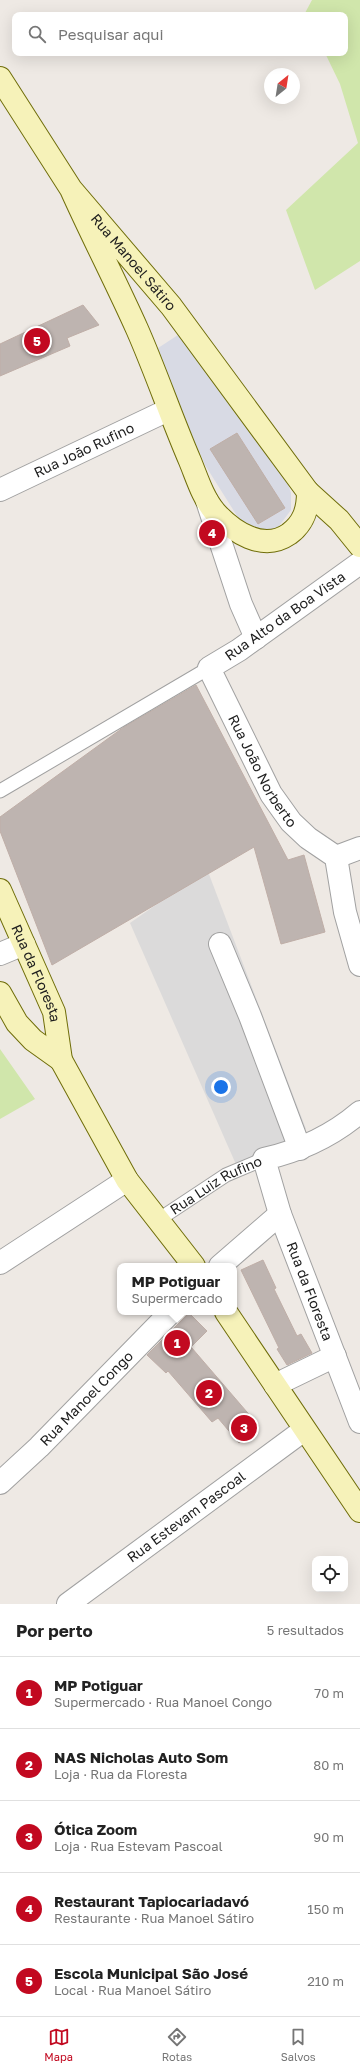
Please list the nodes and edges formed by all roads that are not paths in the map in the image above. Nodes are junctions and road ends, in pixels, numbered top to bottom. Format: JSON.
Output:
{"nodes":[{"id":1,"x":2,"y":85,"type":"edge"},
{"id":2,"x":71,"y":189,"type":"junction"},
{"id":3,"x":168,"y":410,"type":"junction"},
{"id":4,"x":0,"y":490,"type":"edge"},
{"id":5,"x":308,"y":492,"type":"junction"},
{"id":6,"x":207,"y":500,"type":"junction"},
{"id":7,"x":360,"y":546,"type":"edge"},
{"id":8,"x":360,"y":563,"type":"edge"},
{"id":9,"x":256,"y":638,"type":"junction"},
{"id":10,"x":210,"y":668,"type":"junction"},
{"id":11,"x":0,"y":791,"type":"edge"},
{"id":12,"x":360,"y":848,"type":"edge"},
{"id":13,"x":336,"y":857,"type":"junction"},
{"id":14,"x":0,"y":890,"type":"edge"},
{"id":15,"x":24,"y":944,"type":"junction"},
{"id":16,"x":220,"y":944,"type":"dead end"},
{"id":17,"x":0,"y":954,"type":"edge"},
{"id":18,"x":360,"y":965,"type":"edge"},
{"id":19,"x":0,"y":993,"type":"edge"},
{"id":20,"x":61,"y":1060,"type":"junction"},
{"id":21,"x":360,"y":1112,"type":"edge"},
{"id":22,"x":300,"y":1149,"type":"junction"},
{"id":23,"x":264,"y":1159,"type":"junction"},
{"id":24,"x":127,"y":1180,"type":"junction"},
{"id":25,"x":280,"y":1214,"type":"junction"},
{"id":26,"x":158,"y":1220,"type":"junction"},
{"id":27,"x":0,"y":1262,"type":"edge"},
{"id":28,"x":192,"y":1263,"type":"edge"},
{"id":29,"x":223,"y":1263,"type":"edge"},
{"id":30,"x":168,"y":1315,"type":"edge"},
{"id":31,"x":228,"y":1315,"type":"edge"},
{"id":32,"x":335,"y":1356,"type":"junction"},
{"id":33,"x":274,"y":1385,"type":"junction"},
{"id":34,"x":360,"y":1422,"type":"edge"},
{"id":35,"x":304,"y":1430,"type":"junction"},
{"id":36,"x":0,"y":1483,"type":"edge"},
{"id":37,"x":360,"y":1511,"type":"edge"},
{"id":38,"x":68,"y":1604,"type":"edge"}],
"edges":[{"from":1,"to":2,"type":"main road"},
{"from":2,"to":3,"type":"main road","name":"Rua Manoel Sátiro"},
{"from":2,"to":5,"type":"main road","name":"Rua Manoel Sátiro"},
{"from":3,"to":4,"type":"street","name":"Rua João Rufino"},
{"from":3,"to":6,"type":"main road","name":"Rua Manoel Sátiro"},
{"from":5,"to":6,"type":"main road","name":"Rua Manoel Sátiro"},
{"from":5,"to":7,"type":"main road"},
{"from":6,"to":9,"type":"street","name":"Rua Manoel Sátiro"},
{"from":8,"to":9,"type":"street","name":"Rua Alto da Boa Vista"},
{"from":9,"to":10,"type":"street","name":"Rua Alto da Boa Vista"},
{"from":10,"to":11,"type":"lane"},
{"from":10,"to":13,"type":"street","name":"Rua João Norberto"},
{"from":12,"to":13,"type":"street"},
{"from":13,"to":18,"type":"street"},
{"from":14,"to":15,"type":"main road","name":"Rua da Floresta"},
{"from":15,"to":17,"type":"street"},
{"from":15,"to":20,"type":"main road","name":"Rua da Floresta"},
{"from":16,"to":22,"type":"street"},
{"from":19,"to":20,"type":"main road","name":"Rua da Floresta"},
{"from":20,"to":24,"type":"main road","name":"Rua da Floresta"},
{"from":21,"to":22,"type":"street","name":"Rua Luiz Rufino"},
{"from":22,"to":23,"type":"street","name":"Rua Luiz Rufino"},
{"from":23,"to":25,"type":"street","name":"Rua da Floresta"},
{"from":23,"to":26,"type":"lane","name":"Rua Luiz Rufino"},
{"from":24,"to":26,"type":"main road","name":"Rua da Floresta"},
{"from":24,"to":27,"type":"street"},
{"from":25,"to":29,"type":"street"},
{"from":25,"to":32,"type":"street","name":"Rua da Floresta"},
{"from":26,"to":28,"type":"main road","name":"Rua da Floresta"},
{"from":30,"to":36,"type":"street","name":"Rua Manoel Congo"},
{"from":31,"to":33,"type":"main road"},
{"from":32,"to":33,"type":"street"},
{"from":32,"to":34,"type":"street","name":"Rua da Floresta"},
{"from":33,"to":35,"type":"main road"},
{"from":35,"to":37,"type":"main road"},
{"from":35,"to":38,"type":"street","name":"Rua Estevam Pascoal"}]}
